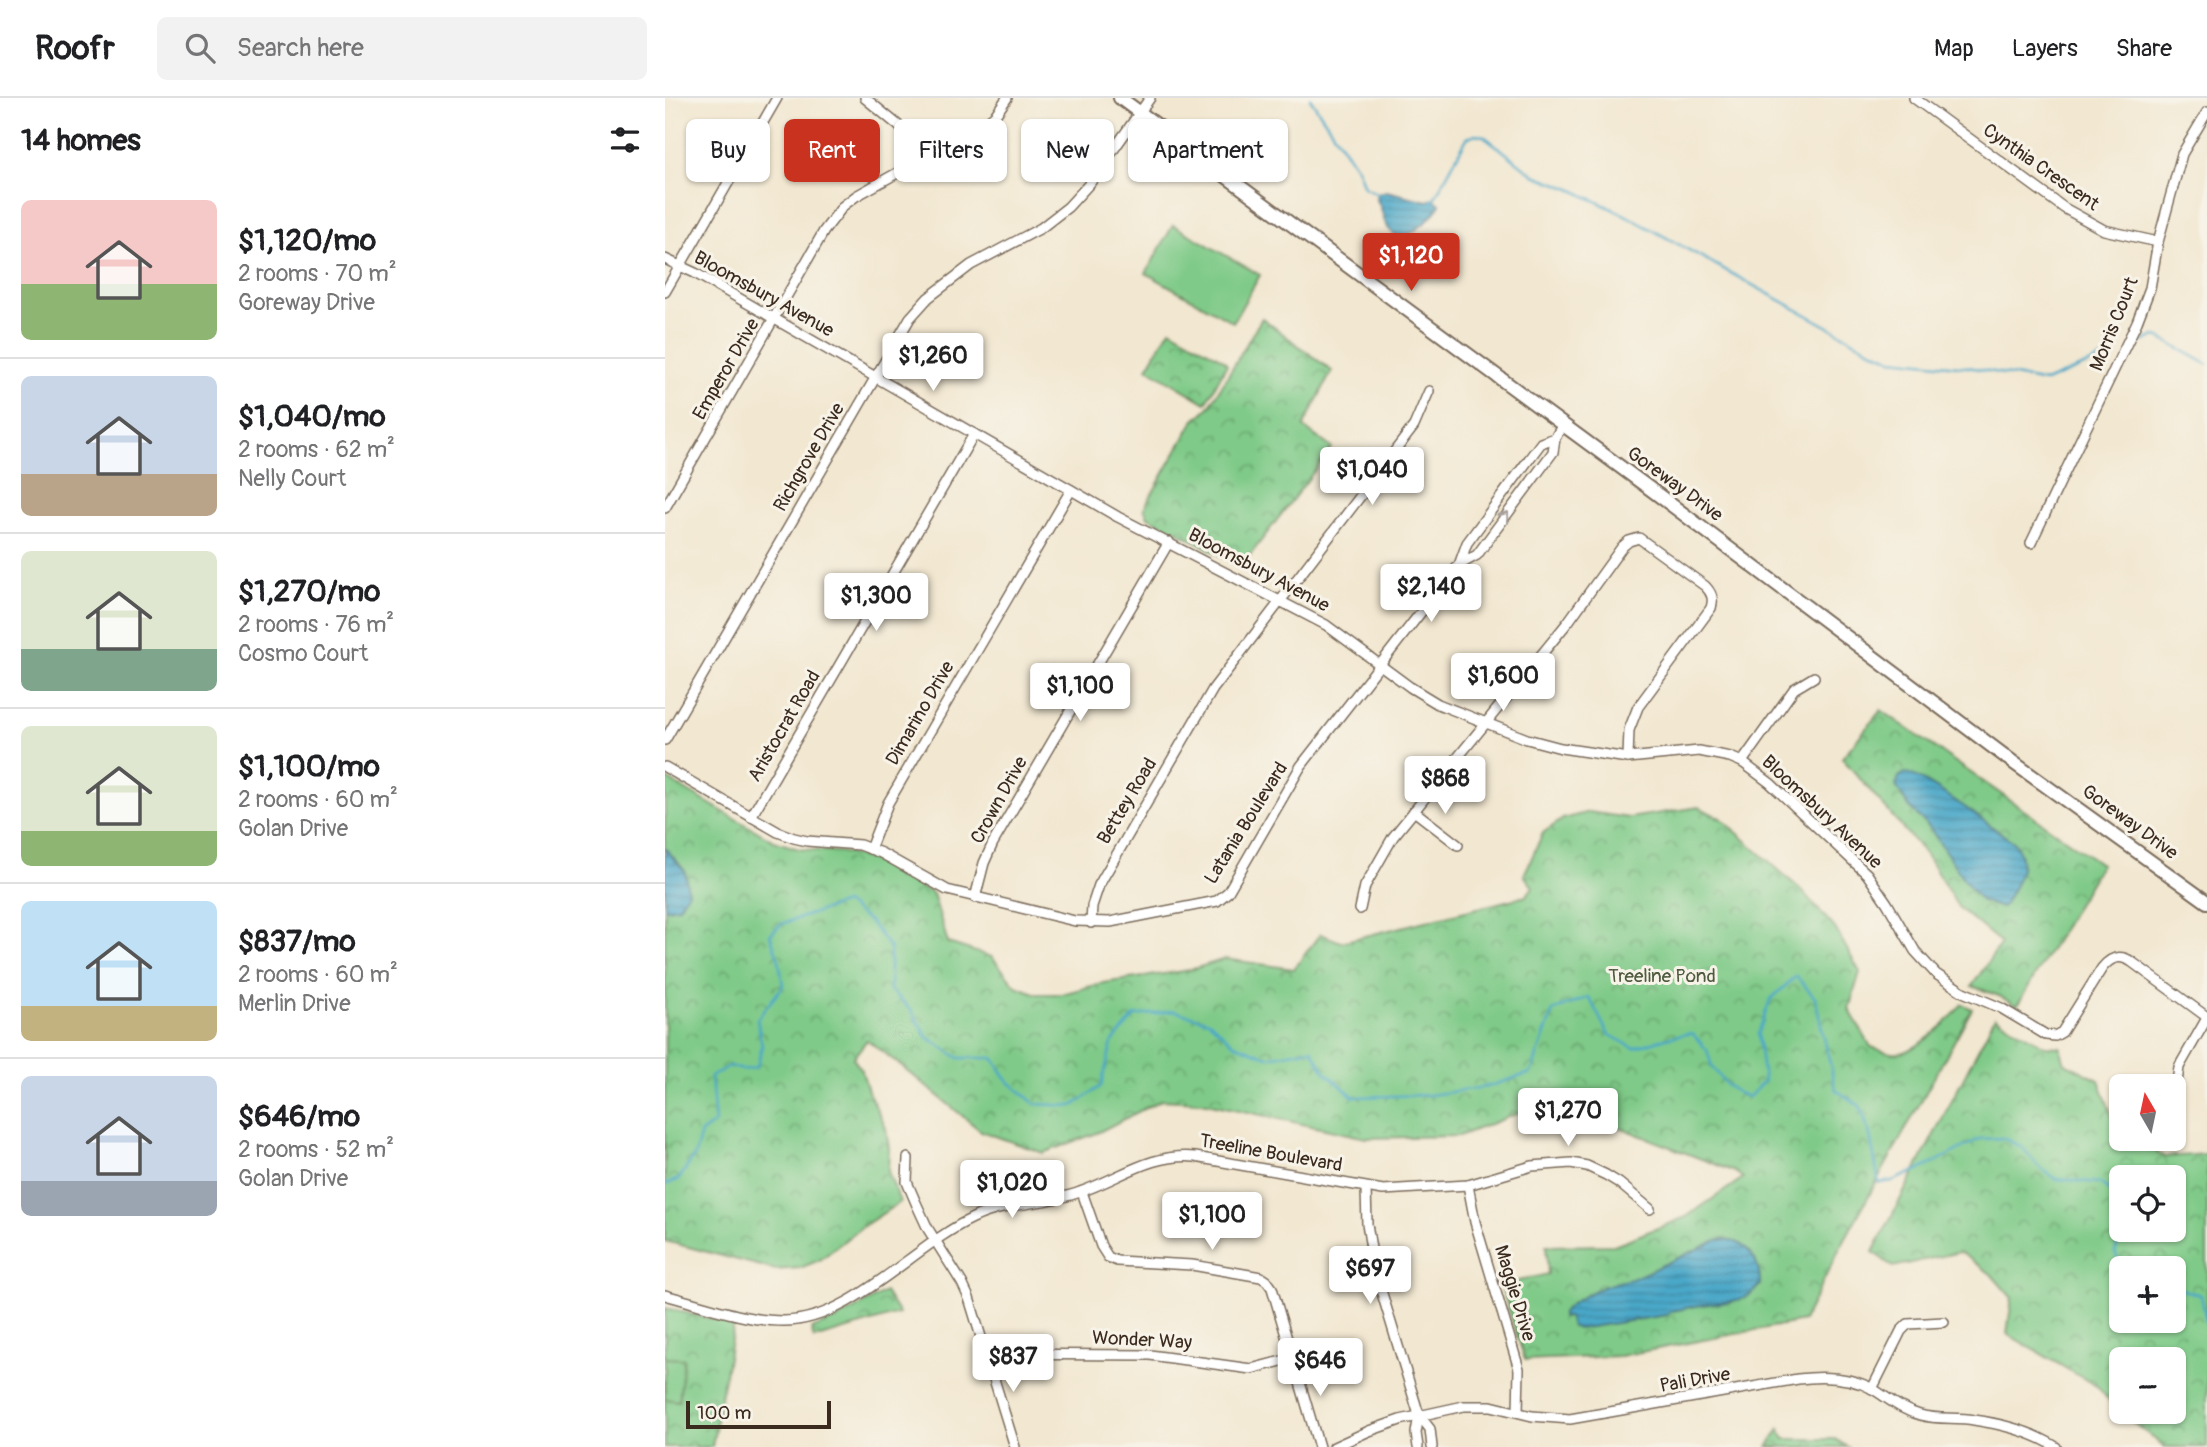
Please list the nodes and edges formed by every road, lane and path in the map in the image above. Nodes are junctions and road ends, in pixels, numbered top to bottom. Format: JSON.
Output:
{"nodes":[{"id":1,"x":777,"y":98,"type":"edge"},
{"id":2,"x":865,"y":98,"type":"edge"},
{"id":3,"x":1007,"y":98,"type":"edge"},
{"id":4,"x":1120,"y":98,"type":"edge"},
{"id":5,"x":1150,"y":98,"type":"edge"},
{"id":6,"x":1914,"y":98,"type":"edge"},
{"id":7,"x":2207,"y":112,"type":"edge"},
{"id":8,"x":1140,"y":113,"type":"junction"},
{"id":9,"x":990,"y":119,"type":"edge"},
{"id":10,"x":894,"y":122,"type":"edge"},
{"id":11,"x":894,"y":175,"type":"edge"},
{"id":12,"x":2158,"y":242,"type":"junction"},
{"id":13,"x":665,"y":259,"type":"edge"},
{"id":14,"x":680,"y":266,"type":"junction"},
{"id":15,"x":665,"y":292,"type":"edge"},
{"id":16,"x":775,"y":319,"type":"junction"},
{"id":17,"x":876,"y":377,"type":"junction"},
{"id":18,"x":1429,"y":391,"type":"dead end"},
{"id":19,"x":1562,"y":426,"type":"junction"},
{"id":20,"x":974,"y":434,"type":"junction"},
{"id":21,"x":1555,"y":438,"type":"junction"},
{"id":22,"x":1071,"y":490,"type":"junction"},
{"id":23,"x":665,"y":508,"type":"edge"},
{"id":24,"x":1169,"y":542,"type":"junction"},
{"id":25,"x":2031,"y":543,"type":"dead end"},
{"id":26,"x":1459,"y":565,"type":"junction"},
{"id":27,"x":1280,"y":601,"type":"junction"},
{"id":28,"x":1380,"y":664,"type":"junction"},
{"id":29,"x":1814,"y":677,"type":"dead end"},
{"id":30,"x":1485,"y":723,"type":"junction"},
{"id":31,"x":665,"y":740,"type":"edge"},
{"id":32,"x":1628,"y":758,"type":"junction"},
{"id":33,"x":1742,"y":762,"type":"junction"},
{"id":34,"x":665,"y":767,"type":"edge"},
{"id":35,"x":1414,"y":811,"type":"junction"},
{"id":36,"x":751,"y":817,"type":"junction"},
{"id":37,"x":1458,"y":845,"type":"dead end"},
{"id":38,"x":870,"y":849,"type":"junction"},
{"id":39,"x":975,"y":898,"type":"junction"},
{"id":40,"x":2207,"y":902,"type":"edge"},
{"id":41,"x":1360,"y":909,"type":"dead end"},
{"id":42,"x":1091,"y":923,"type":"junction"},
{"id":43,"x":2207,"y":1017,"type":"edge"},
{"id":44,"x":2178,"y":1074,"type":"edge"},
{"id":45,"x":908,"y":1158,"type":"dead end"},
{"id":46,"x":1468,"y":1185,"type":"junction"},
{"id":47,"x":1366,"y":1189,"type":"junction"},
{"id":48,"x":1082,"y":1192,"type":"junction"},
{"id":49,"x":1650,"y":1209,"type":"dead end"},
{"id":50,"x":935,"y":1241,"type":"junction"},
{"id":51,"x":665,"y":1295,"type":"edge"},
{"id":52,"x":1944,"y":1322,"type":"dead end"},
{"id":53,"x":987,"y":1354,"type":"junction"},
{"id":54,"x":1293,"y":1357,"type":"junction"},
{"id":55,"x":1872,"y":1389,"type":"junction"},
{"id":56,"x":1518,"y":1412,"type":"junction"},
{"id":57,"x":1419,"y":1416,"type":"junction"},
{"id":58,"x":1014,"y":1447,"type":"edge"},
{"id":59,"x":1319,"y":1447,"type":"edge"},
{"id":60,"x":1334,"y":1447,"type":"edge"},
{"id":61,"x":1418,"y":1447,"type":"edge"},
{"id":62,"x":1432,"y":1447,"type":"edge"},
{"id":63,"x":2056,"y":1447,"type":"edge"}],
"edges":[{"from":1,"to":14,"type":"street"},
{"from":2,"to":10,"type":"street"},
{"from":3,"to":9,"type":"street","name":"Emperor Drive"},
{"from":4,"to":8,"type":"street","name":"Goreway Drive"},
{"from":5,"to":8,"type":"street"},
{"from":6,"to":12,"type":"street","name":"Cynthia Crescent"},
{"from":7,"to":12,"type":"street","name":"Morris Court"},
{"from":8,"to":17,"type":"street","name":"Richgrove Drive"},
{"from":8,"to":19,"type":"street","name":"Goreway Drive"},
{"from":11,"to":16,"type":"street","name":"Emperor Drive"},
{"from":12,"to":25,"type":"street","name":"Morris Court"},
{"from":13,"to":14,"type":"street","name":"Bloomsbury Avenue"},
{"from":14,"to":15,"type":"street"},
{"from":14,"to":16,"type":"street","name":"Bloomsbury Avenue"},
{"from":16,"to":17,"type":"street","name":"Bloomsbury Avenue"},
{"from":16,"to":23,"type":"street","name":"Emperor Drive"},
{"from":17,"to":20,"type":"street","name":"Bloomsbury Avenue"},
{"from":17,"to":31,"type":"street","name":"Richgrove Drive"},
{"from":18,"to":27,"type":"street","name":"Bettey Road"},
{"from":19,"to":21,"type":"street","name":"Latania Boulevard"},
{"from":19,"to":40,"type":"street","name":"Goreway Drive"},
{"from":20,"to":22,"type":"street","name":"Bloomsbury Avenue"},
{"from":20,"to":36,"type":"street","name":"Aristocrat Road"},
{"from":21,"to":26,"type":"street","name":"Latania Boulevard"},
{"from":26,"to":21,"type":"street","name":"Latania Boulevard","one_way":true},
{"from":22,"to":24,"type":"street","name":"Bloomsbury Avenue"},
{"from":22,"to":38,"type":"street","name":"Dimarino Drive"},
{"from":24,"to":27,"type":"street","name":"Bloomsbury Avenue"},
{"from":24,"to":39,"type":"street","name":"Crown Drive"},
{"from":26,"to":28,"type":"street","name":"Latania Boulevard"},
{"from":27,"to":28,"type":"street","name":"Bloomsbury Avenue"},
{"from":27,"to":42,"type":"street","name":"Bettey Road"},
{"from":28,"to":30,"type":"street","name":"Bloomsbury Avenue"},
{"from":28,"to":42,"type":"street","name":"Latania Boulevard"},
{"from":29,"to":33,"type":"street"},
{"from":30,"to":32,"type":"street","name":"Bloomsbury Avenue"},
{"from":30,"to":32,"type":"street"},
{"from":30,"to":35,"type":"street"},
{"from":32,"to":33,"type":"street","name":"Bloomsbury Avenue"},
{"from":33,"to":43,"type":"street","name":"Bloomsbury Avenue"},
{"from":34,"to":36,"type":"street","name":"Latania Boulevard"},
{"from":35,"to":37,"type":"street"},
{"from":35,"to":41,"type":"street"},
{"from":36,"to":38,"type":"street","name":"Latania Boulevard"},
{"from":38,"to":39,"type":"street","name":"Latania Boulevard"},
{"from":39,"to":42,"type":"street","name":"Latania Boulevard"},
{"from":43,"to":44,"type":"street"},
{"from":45,"to":50,"type":"street"},
{"from":46,"to":47,"type":"street","name":"Treeline Boulevard"},
{"from":46,"to":49,"type":"street","name":"Treeline Boulevard"},
{"from":46,"to":56,"type":"street","name":"Maggie Drive"},
{"from":47,"to":48,"type":"street","name":"Treeline Boulevard"},
{"from":47,"to":57,"type":"street"},
{"from":48,"to":50,"type":"street","name":"Treeline Boulevard"},
{"from":48,"to":54,"type":"street"},
{"from":50,"to":51,"type":"street","name":"Treeline Boulevard"},
{"from":50,"to":53,"type":"street"},
{"from":52,"to":55,"type":"street"},
{"from":53,"to":54,"type":"street","name":"Wonder Way"},
{"from":53,"to":58,"type":"street"},
{"from":54,"to":59,"type":"street"},
{"from":55,"to":56,"type":"street","name":"Pali Drive"},
{"from":55,"to":63,"type":"street","name":"Pali Drive"},
{"from":56,"to":57,"type":"street","name":"Pali Drive"},
{"from":57,"to":60,"type":"street","name":"Pali Drive"},
{"from":57,"to":61,"type":"street"},
{"from":57,"to":62,"type":"street"}]}
